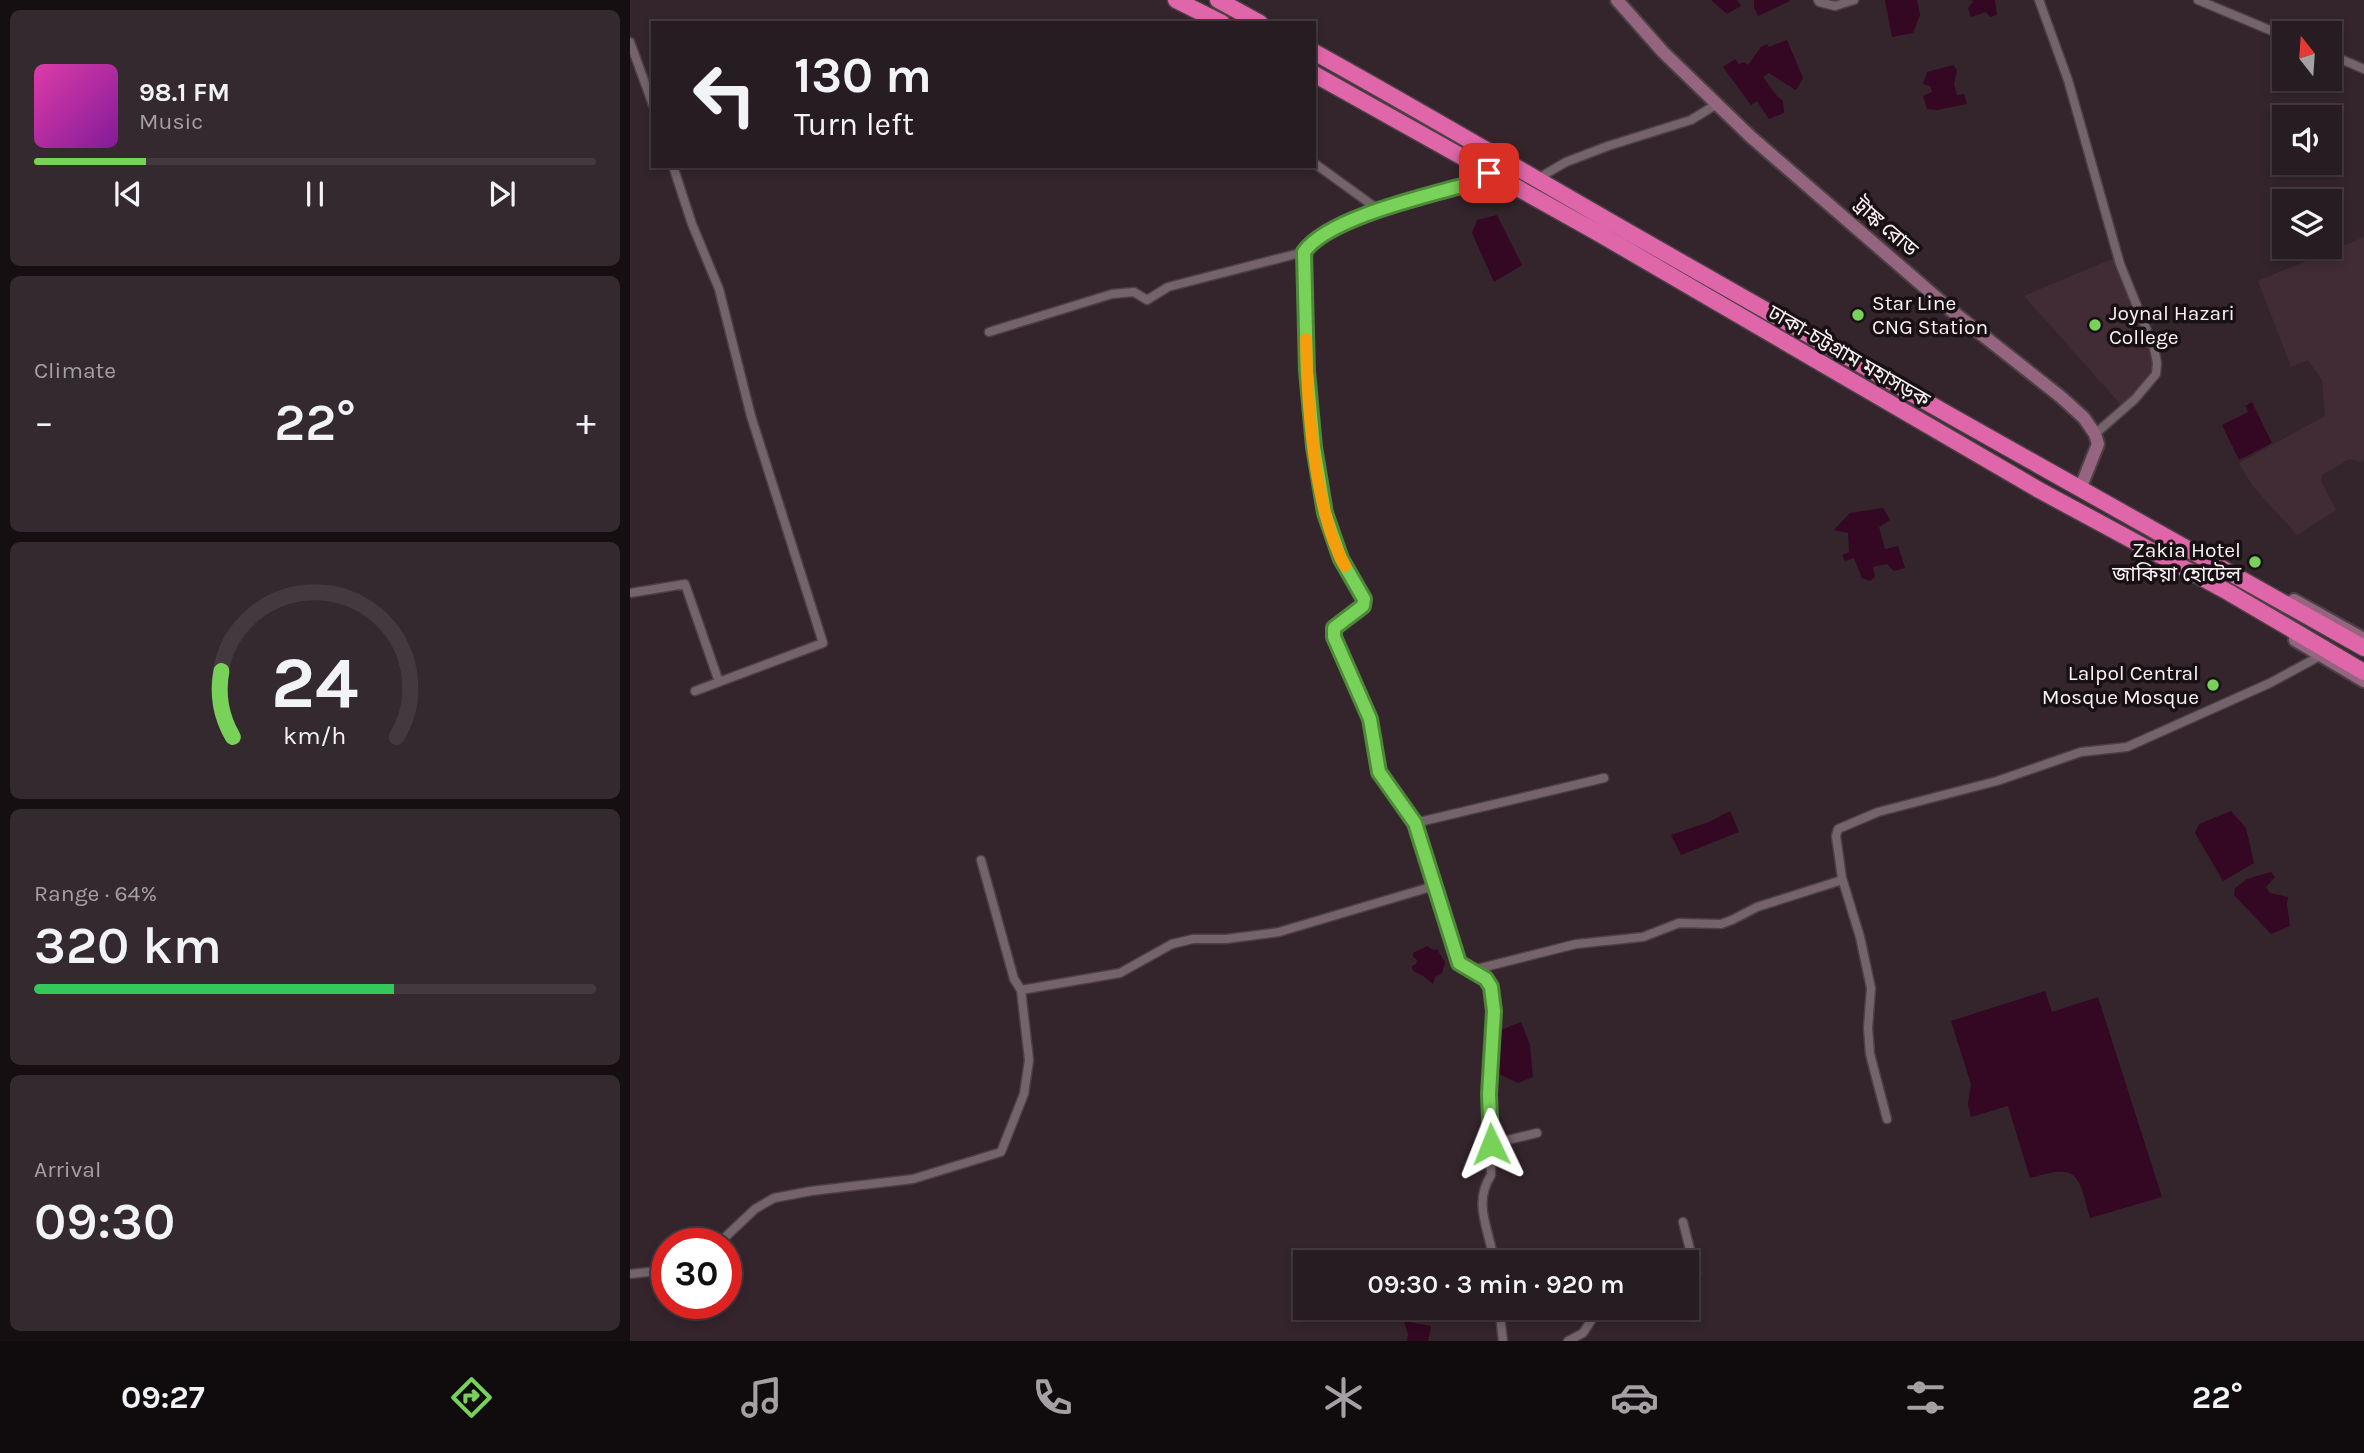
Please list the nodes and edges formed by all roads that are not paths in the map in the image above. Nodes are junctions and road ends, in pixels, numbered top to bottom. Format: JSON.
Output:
{"nodes":[{"id":1,"x":1176,"y":0,"type":"edge"},
{"id":2,"x":1218,"y":0,"type":"edge"},
{"id":3,"x":1617,"y":0,"type":"edge"},
{"id":4,"x":1818,"y":0,"type":"edge"},
{"id":5,"x":1854,"y":0,"type":"edge"},
{"id":6,"x":2039,"y":0,"type":"edge"},
{"id":7,"x":2197,"y":0,"type":"edge"},
{"id":8,"x":1218,"y":21,"type":"edge"},
{"id":9,"x":1256,"y":21,"type":"edge"},
{"id":10,"x":2272,"y":31,"type":"edge"},
{"id":11,"x":630,"y":43,"type":"edge"},
{"id":12,"x":1316,"y":53,"type":"edge"},
{"id":13,"x":2342,"y":60,"type":"edge"},
{"id":14,"x":2364,"y":69,"type":"edge"},
{"id":15,"x":1316,"y":75,"type":"edge"},
{"id":16,"x":651,"y":99,"type":"edge"},
{"id":17,"x":1717,"y":104,"type":"junction"},
{"id":18,"x":1316,"y":164,"type":"edge"},
{"id":19,"x":674,"y":168,"type":"edge"},
{"id":20,"x":1489,"y":173,"type":"junction"},
{"id":21,"x":1536,"y":179,"type":"junction"},
{"id":22,"x":1379,"y":210,"type":"junction"},
{"id":23,"x":1304,"y":252,"type":"junction"},
{"id":24,"x":989,"y":332,"type":"dead end"},
{"id":25,"x":1951,"y":415,"type":"junction"},
{"id":26,"x":1982,"y":432,"type":"junction"},
{"id":27,"x":1942,"y":433,"type":"junction"},
{"id":28,"x":2095,"y":434,"type":"junction"},
{"id":29,"x":1969,"y":449,"type":"junction"},
{"id":30,"x":2080,"y":489,"type":"junction"},
{"id":31,"x":2127,"y":516,"type":"junction"},
{"id":32,"x":2116,"y":534,"type":"junction"},
{"id":33,"x":2257,"y":589,"type":"junction"},
{"id":34,"x":630,"y":593,"type":"edge"},
{"id":35,"x":2244,"y":602,"type":"junction"},
{"id":36,"x":2364,"y":639,"type":"edge"},
{"id":37,"x":2364,"y":648,"type":"edge"},
{"id":38,"x":2320,"y":656,"type":"junction"},
{"id":39,"x":2364,"y":673,"type":"edge"},
{"id":40,"x":2364,"y":681,"type":"edge"},
{"id":41,"x":719,"y":682,"type":"junction"},
{"id":42,"x":695,"y":691,"type":"dead end"},
{"id":43,"x":1604,"y":778,"type":"dead end"},
{"id":44,"x":1415,"y":823,"type":"junction"},
{"id":45,"x":981,"y":860,"type":"dead end"},
{"id":46,"x":1842,"y":878,"type":"junction"},
{"id":47,"x":1434,"y":886,"type":"junction"},
{"id":48,"x":1469,"y":971,"type":"junction"},
{"id":49,"x":1021,"y":990,"type":"junction"},
{"id":50,"x":1887,"y":1119,"type":"dead end"},
{"id":51,"x":1537,"y":1133,"type":"dead end"},
{"id":52,"x":1491,"y":1144,"type":"junction"},
{"id":53,"x":1683,"y":1222,"type":"dead end"},
{"id":54,"x":735,"y":1228,"type":"edge"},
{"id":55,"x":1491,"y":1250,"type":"edge"},
{"id":56,"x":1690,"y":1250,"type":"edge"},
{"id":57,"x":651,"y":1272,"type":"edge"},
{"id":58,"x":630,"y":1274,"type":"edge"},
{"id":59,"x":1501,"y":1320,"type":"edge"},
{"id":60,"x":1592,"y":1320,"type":"edge"},
{"id":61,"x":1503,"y":1341,"type":"edge"},
{"id":62,"x":1568,"y":1341,"type":"edge"}],
"edges":[{"from":1,"to":8,"type":"highway"},
{"from":2,"to":9,"type":"highway"},
{"from":3,"to":17,"type":"main road","name":"ট্রাঙ্ক রোড"},
{"from":4,"to":5,"type":"street"},
{"from":6,"to":28,"type":"street"},
{"from":7,"to":10,"type":"street"},
{"from":11,"to":16,"type":"street"},
{"from":12,"to":21,"type":"highway","name":"ঢাকা-চট্টগ্রাম মহাসড়ক"},
{"from":13,"to":14,"type":"street"},
{"from":15,"to":20,"type":"highway","name":"ঢাকা-চট্টগ্রাম মহাসড়ক"},
{"from":17,"to":21,"type":"street"},
{"from":17,"to":28,"type":"main road","name":"ট্রাঙ্ক রোড"},
{"from":18,"to":22,"type":"street"},
{"from":19,"to":41,"type":"street"},
{"from":20,"to":22,"type":"street"},
{"from":20,"to":27,"type":"highway","name":"ঢাকা-চট্টগ্রাম মহাসড়ক"},
{"from":21,"to":25,"type":"highway","name":"ঢাকা-চট্টগ্রাম মহাসড়ক"},
{"from":22,"to":23,"type":"street"},
{"from":23,"to":24,"type":"street"},
{"from":23,"to":44,"type":"street"},
{"from":25,"to":26,"type":"highway","name":"ঢাকা-চট্টগ্রাম মহাসড়ক"},
{"from":25,"to":27,"type":"highway"},
{"from":26,"to":29,"type":"highway"},
{"from":26,"to":30,"type":"highway","name":"ঢাকা-চট্টগ্রাম মহাসড়ক"},
{"from":27,"to":29,"type":"highway","name":"ঢাকা-চট্টগ্রাম মহাসড়ক"},
{"from":28,"to":30,"type":"main road"},
{"from":29,"to":32,"type":"highway","name":"ঢাকা-চট্টগ্রাম মহাসড়ক"},
{"from":30,"to":31,"type":"highway","name":"ঢাকা-চট্টগ্রাম মহাসড়ক"},
{"from":31,"to":32,"type":"highway"},
{"from":31,"to":33,"type":"highway","name":"ঢাকা-চট্টগ্রাম মহাসড়ক"},
{"from":32,"to":35,"type":"highway","name":"ঢাকা-চট্টগ্রাম মহাসড়ক"},
{"from":33,"to":36,"type":"main road"},
{"from":33,"to":37,"type":"highway","name":"ঢাকা-চট্টগ্রাম মহাসড়ক"},
{"from":34,"to":41,"type":"street"},
{"from":35,"to":38,"type":"main road"},
{"from":35,"to":39,"type":"highway","name":"ঢাকা-চট্টগ্রাম মহাসড়ক"},
{"from":38,"to":40,"type":"main road"},
{"from":38,"to":46,"type":"street"},
{"from":41,"to":42,"type":"street"},
{"from":43,"to":44,"type":"street"},
{"from":44,"to":47,"type":"street"},
{"from":45,"to":49,"type":"street"},
{"from":46,"to":48,"type":"street"},
{"from":46,"to":50,"type":"street"},
{"from":47,"to":48,"type":"street"},
{"from":47,"to":49,"type":"street"},
{"from":48,"to":52,"type":"street"},
{"from":49,"to":54,"type":"street"},
{"from":51,"to":52,"type":"street"},
{"from":52,"to":55,"type":"street"},
{"from":53,"to":56,"type":"street"},
{"from":57,"to":58,"type":"street"},
{"from":59,"to":61,"type":"street"},
{"from":60,"to":62,"type":"street"}]}
